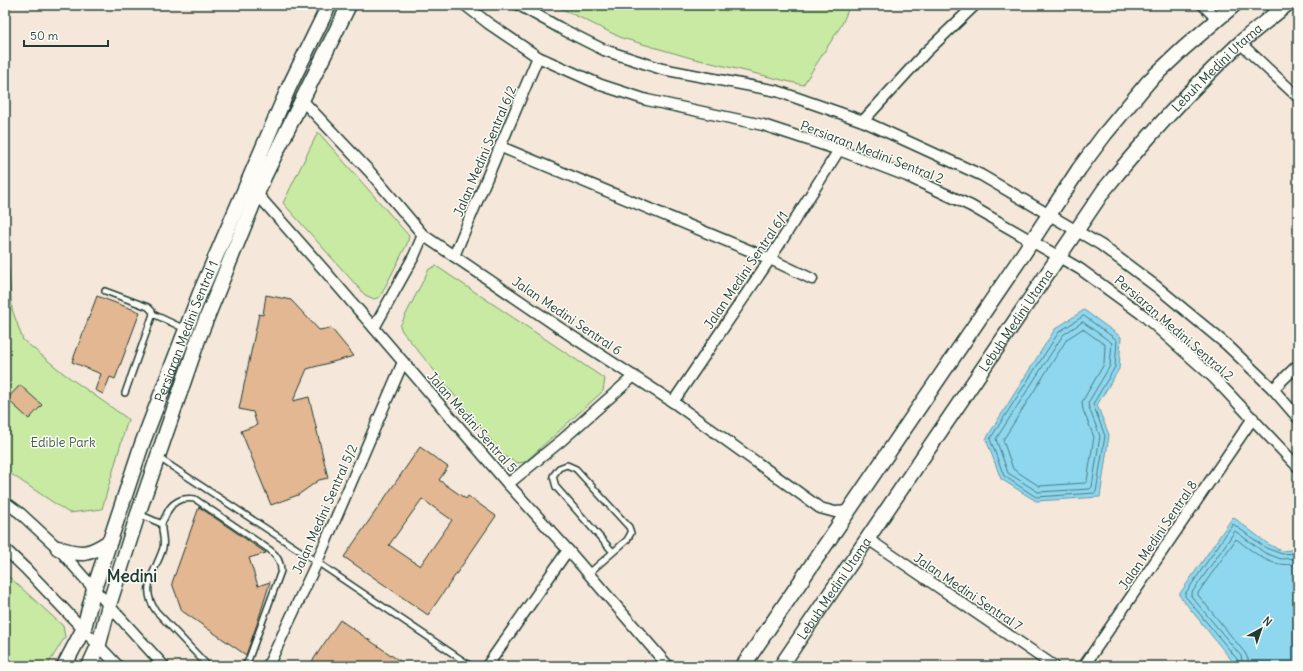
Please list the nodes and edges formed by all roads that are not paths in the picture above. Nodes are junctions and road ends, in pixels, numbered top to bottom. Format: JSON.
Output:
{"nodes":[{"id":1,"x":329,"y":5,"type":"edge"},
{"id":2,"x":349,"y":5,"type":"edge"},
{"id":3,"x":466,"y":5,"type":"edge"},
{"id":4,"x":519,"y":5,"type":"edge"},
{"id":5,"x":975,"y":5,"type":"edge"},
{"id":6,"x":1203,"y":5,"type":"edge"},
{"id":7,"x":1232,"y":5,"type":"edge"},
{"id":8,"x":1286,"y":5,"type":"edge"},
{"id":9,"x":1217,"y":19,"type":"junction"},
{"id":10,"x":1240,"y":43,"type":"junction"},
{"id":11,"x":538,"y":57,"type":"junction"},
{"id":12,"x":1298,"y":97,"type":"edge"},
{"id":13,"x":302,"y":100,"type":"junction"},
{"id":14,"x":863,"y":121,"type":"junction"},
{"id":15,"x":501,"y":147,"type":"junction"},
{"id":16,"x":839,"y":150,"type":"junction"},
{"id":17,"x":258,"y":195,"type":"junction"},
{"id":18,"x":1050,"y":214,"type":"junction"},
{"id":19,"x":1077,"y":232,"type":"junction"},
{"id":20,"x":423,"y":235,"type":"junction"},
{"id":21,"x":1032,"y":240,"type":"junction"},
{"id":22,"x":454,"y":256,"type":"junction"},
{"id":23,"x":1060,"y":257,"type":"junction"},
{"id":24,"x":770,"y":259,"type":"junction"},
{"id":25,"x":812,"y":279,"type":"dead end"},
{"id":26,"x":105,"y":291,"type":"dead end"},
{"id":27,"x":153,"y":314,"type":"junction"},
{"id":28,"x":374,"y":328,"type":"junction"},
{"id":29,"x":186,"y":330,"type":"junction"},
{"id":30,"x":403,"y":362,"type":"junction"},
{"id":31,"x":1298,"y":366,"type":"edge"},
{"id":32,"x":634,"y":376,"type":"junction"},
{"id":33,"x":1273,"y":389,"type":"junction"},
{"id":34,"x":125,"y":393,"type":"dead end"},
{"id":35,"x":672,"y":402,"type":"junction"},
{"id":36,"x":1253,"y":418,"type":"junction"},
{"id":37,"x":1298,"y":418,"type":"edge"},
{"id":38,"x":157,"y":456,"type":"junction"},
{"id":39,"x":1298,"y":467,"type":"edge"},
{"id":40,"x":508,"y":484,"type":"junction"},
{"id":41,"x":5,"y":502,"type":"edge"},
{"id":42,"x":849,"y":511,"type":"junction"},
{"id":43,"x":138,"y":514,"type":"junction"},
{"id":44,"x":162,"y":524,"type":"junction"},
{"id":45,"x":868,"y":539,"type":"junction"},
{"id":46,"x":110,"y":541,"type":"junction"},
{"id":47,"x":58,"y":548,"type":"junction"},
{"id":48,"x":5,"y":549,"type":"edge"},
{"id":49,"x":568,"y":550,"type":"junction"},
{"id":50,"x":613,"y":552,"type":"junction"},
{"id":51,"x":317,"y":562,"type":"junction"},
{"id":52,"x":588,"y":574,"type":"junction"},
{"id":53,"x":94,"y":589,"type":"junction"},
{"id":54,"x":109,"y":605,"type":"junction"},
{"id":55,"x":84,"y":628,"type":"junction"},
{"id":56,"x":99,"y":644,"type":"junction"},
{"id":57,"x":64,"y":666,"type":"edge"},
{"id":58,"x":89,"y":666,"type":"edge"},
{"id":59,"x":118,"y":666,"type":"edge"},
{"id":60,"x":164,"y":666,"type":"edge"},
{"id":61,"x":208,"y":666,"type":"edge"},
{"id":62,"x":244,"y":666,"type":"edge"},
{"id":63,"x":268,"y":666,"type":"edge"},
{"id":64,"x":471,"y":666,"type":"edge"},
{"id":65,"x":487,"y":666,"type":"edge"},
{"id":66,"x":668,"y":666,"type":"edge"},
{"id":67,"x":743,"y":666,"type":"edge"},
{"id":68,"x":781,"y":666,"type":"edge"},
{"id":69,"x":1054,"y":666,"type":"edge"},
{"id":70,"x":1084,"y":666,"type":"edge"}],
"edges":[{"from":1,"to":29,"type":"main road","name":"Persiaran Medini Sentral 1"},
{"from":2,"to":13,"type":"main road","name":"Persiaran Medini Sentral 1"},
{"from":3,"to":11,"type":"street","name":"Persiaran Medini Sentral 2"},
{"from":4,"to":14,"type":"street","name":"Persiaran Medini Sentral 2"},
{"from":5,"to":14,"type":"street"},
{"from":6,"to":9,"type":"street"},
{"from":7,"to":9,"type":"main road"},
{"from":8,"to":10,"type":"main road","name":"Lebuh Medini Utama"},
{"from":9,"to":18,"type":"main road"},
{"from":10,"to":12,"type":"street"},
{"from":10,"to":19,"type":"main road","name":"Lebuh Medini Utama"},
{"from":11,"to":15,"type":"street","name":"Jalan Medini Sentral 6/2"},
{"from":11,"to":16,"type":"street","name":"Persiaran Medini Sentral 2"},
{"from":13,"to":17,"type":"main road","name":"Persiaran Medini Sentral 1"},
{"from":13,"to":20,"type":"street","name":"Jalan Medini Sentral 6"},
{"from":14,"to":18,"type":"street","name":"Persiaran Medini Sentral 2"},
{"from":15,"to":22,"type":"street","name":"Jalan Medini Sentral 6/2"},
{"from":15,"to":24,"type":"street"},
{"from":16,"to":21,"type":"street","name":"Persiaran Medini Sentral 2"},
{"from":16,"to":24,"type":"street","name":"Jalan Medini Sentral 6/1"},
{"from":17,"to":28,"type":"street","name":"Jalan Medini Sentral 5"},
{"from":17,"to":38,"type":"main road","name":"Persiaran Medini Sentral 1"},
{"from":18,"to":19,"type":"street","name":"Persiaran Medini Sentral 2"},
{"from":18,"to":21,"type":"main road"},
{"from":19,"to":23,"type":"main road","name":"Lebuh Medini Utama"},
{"from":19,"to":33,"type":"street","name":"Persiaran Medini Sentral 2"},
{"from":20,"to":22,"type":"street","name":"Jalan Medini Sentral 6"},
{"from":20,"to":28,"type":"street"},
{"from":21,"to":23,"type":"street","name":"Persiaran Medini Sentral 2"},
{"from":21,"to":42,"type":"main road"},
{"from":22,"to":32,"type":"street","name":"Jalan Medini Sentral 6"},
{"from":23,"to":36,"type":"street","name":"Persiaran Medini Sentral 2"},
{"from":23,"to":45,"type":"main road","name":"Lebuh Medini Utama"},
{"from":24,"to":25,"type":"street"},
{"from":24,"to":35,"type":"street","name":"Jalan Medini Sentral 6/1"},
{"from":26,"to":27,"type":"lane"},
{"from":27,"to":29,"type":"lane"},
{"from":27,"to":34,"type":"lane"},
{"from":28,"to":30,"type":"street","name":"Jalan Medini Sentral 5"},
{"from":29,"to":46,"type":"main road","name":"Persiaran Medini Sentral 1"},
{"from":30,"to":40,"type":"street","name":"Jalan Medini Sentral 5"},
{"from":30,"to":51,"type":"street","name":"Jalan Medini Sentral 5/2"},
{"from":31,"to":33,"type":"street"},
{"from":32,"to":35,"type":"street","name":"Jalan Medini Sentral 6"},
{"from":32,"to":40,"type":"street"},
{"from":33,"to":37,"type":"street","name":"Persiaran Medini Sentral 2"},
{"from":35,"to":42,"type":"street","name":"Jalan Medini Sentral 6"},
{"from":36,"to":39,"type":"street","name":"Persiaran Medini Sentral 2"},
{"from":36,"to":70,"type":"street","name":"Jalan Medini Sentral 8"},
{"from":38,"to":43,"type":"main road","name":"Persiaran Medini Sentral 1"},
{"from":38,"to":51,"type":"lane"},
{"from":40,"to":49,"type":"street","name":"Jalan Medini Sentral 5"},
{"from":41,"to":47,"type":"street"},
{"from":42,"to":67,"type":"main road"},
{"from":43,"to":44,"type":"lane"},
{"from":43,"to":54,"type":"main road","name":"Persiaran Medini Sentral 1"},
{"from":44,"to":61,"type":"lane"},
{"from":44,"to":62,"type":"lane"},
{"from":45,"to":68,"type":"main road","name":"Lebuh Medini Utama"},
{"from":45,"to":69,"type":"street","name":"Jalan Medini Sentral 7"},
{"from":46,"to":47,"type":"main road"},
{"from":46,"to":53,"type":"main road","name":"Persiaran Medini Sentral 1"},
{"from":47,"to":53,"type":"street"},
{"from":48,"to":55,"type":"street"},
{"from":49,"to":52,"type":"street","name":"Jalan Medini Sentral 5"},
{"from":49,"to":65,"type":"street"},
{"from":50,"to":50,"type":"lane"},
{"from":50,"to":52,"type":"lane"},
{"from":51,"to":63,"type":"street","name":"Jalan Medini Sentral 5/2"},
{"from":51,"to":64,"type":"lane"},
{"from":52,"to":66,"type":"street","name":"Jalan Medini Sentral 5"},
{"from":53,"to":54,"type":"street"},
{"from":53,"to":55,"type":"main road","name":"Persiaran Medini Sentral 1"},
{"from":54,"to":56,"type":"main road","name":"Persiaran Medini Sentral 1"},
{"from":54,"to":60,"type":"street"},
{"from":55,"to":56,"type":"street"},
{"from":55,"to":57,"type":"main road","name":"Persiaran Medini Sentral 1"},
{"from":56,"to":58,"type":"main road","name":"Persiaran Medini Sentral 1"},
{"from":56,"to":59,"type":"street"}]}
